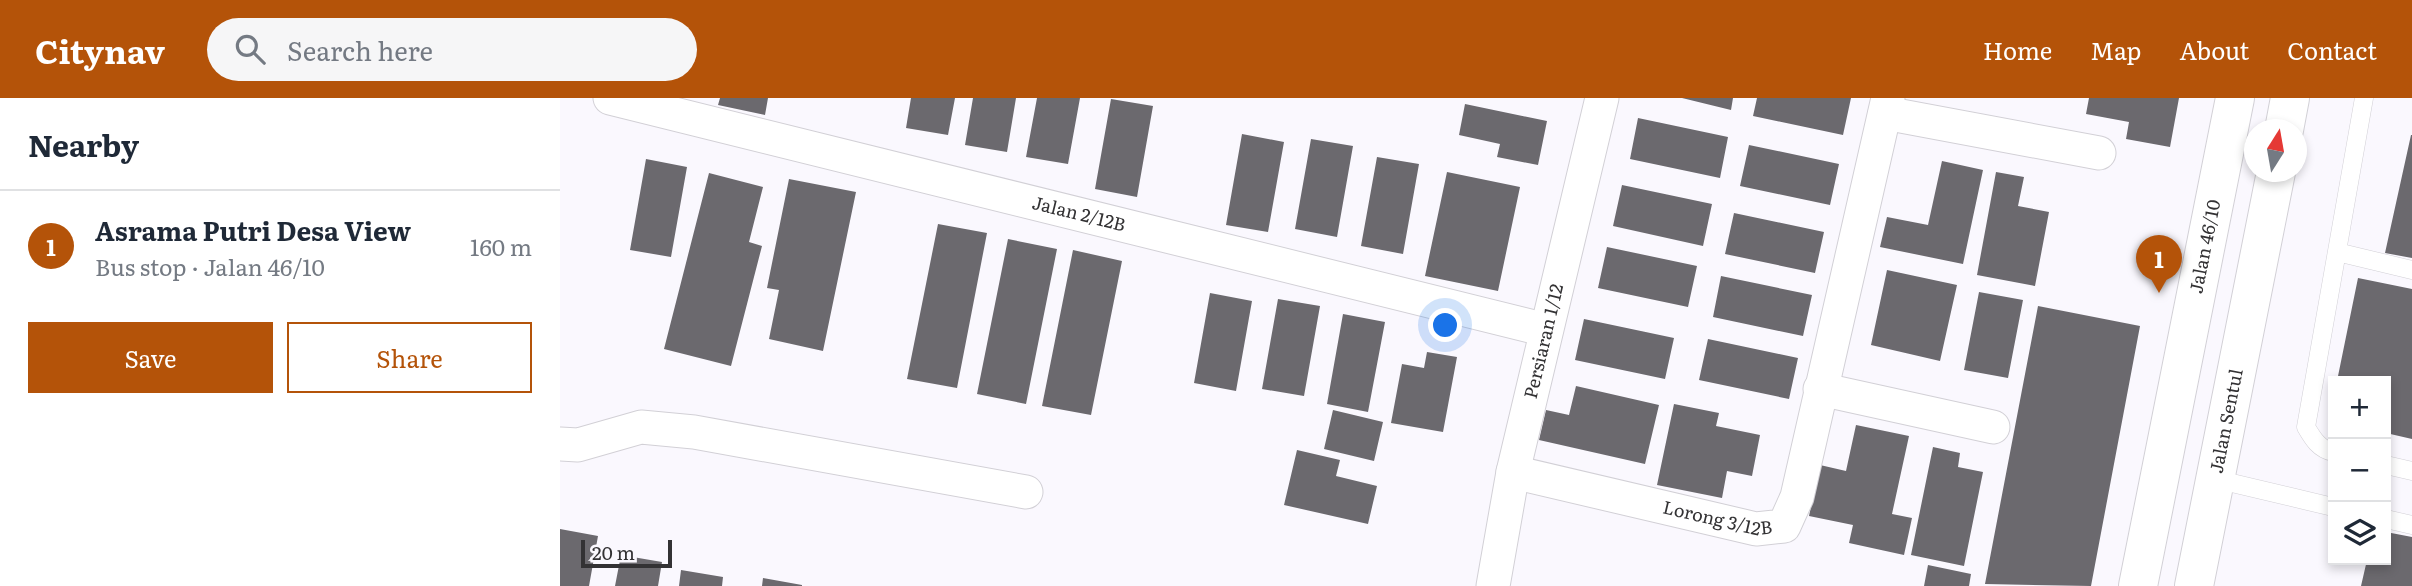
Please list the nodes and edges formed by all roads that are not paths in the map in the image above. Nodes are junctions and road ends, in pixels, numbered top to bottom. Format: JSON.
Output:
{"nodes":[{"id":1,"x":610,"y":98,"type":"edge"},
{"id":2,"x":1602,"y":98,"type":"edge"},
{"id":3,"x":2235,"y":98,"type":"edge"},
{"id":4,"x":2290,"y":98,"type":"edge"},
{"id":5,"x":2364,"y":98,"type":"edge"},
{"id":6,"x":1887,"y":106,"type":"edge"},
{"id":7,"x":2286,"y":119,"type":"edge"},
{"id":8,"x":2099,"y":153,"type":"dead end"},
{"id":9,"x":2274,"y":182,"type":"edge"},
{"id":10,"x":2337,"y":252,"type":"junction"},
{"id":11,"x":2412,"y":270,"type":"edge"},
{"id":12,"x":1546,"y":330,"type":"junction"},
{"id":13,"x":1820,"y":388,"type":"junction"},
{"id":14,"x":1993,"y":427,"type":"dead end"},
{"id":15,"x":560,"y":444,"type":"edge"},
{"id":16,"x":2328,"y":451,"type":"edge"},
{"id":17,"x":2391,"y":466,"type":"edge"},
{"id":18,"x":2412,"y":471,"type":"edge"},
{"id":19,"x":1513,"y":472,"type":"junction"},
{"id":20,"x":2215,"y":479,"type":"junction"},
{"id":21,"x":1026,"y":492,"type":"dead end"},
{"id":22,"x":2328,"y":506,"type":"edge"},
{"id":23,"x":2391,"y":520,"type":"edge"},
{"id":24,"x":2412,"y":525,"type":"edge"},
{"id":25,"x":1493,"y":586,"type":"edge"},
{"id":26,"x":2138,"y":586,"type":"edge"},
{"id":27,"x":2194,"y":586,"type":"edge"}],
"edges":[{"from":1,"to":12,"type":"street","name":"Jalan 2/12B"},
{"from":2,"to":12,"type":"street","name":"Persiaran 1/12"},
{"from":3,"to":26,"type":"main road","name":"Jalan 46/10"},
{"from":4,"to":7,"type":"main road"},
{"from":5,"to":10,"type":"lane"},
{"from":6,"to":8,"type":"street","name":"Lorong 3/12B"},
{"from":6,"to":13,"type":"street","name":"Lorong 3/12B"},
{"from":9,"to":20,"type":"main road","name":"Jalan Sentul"},
{"from":10,"to":11,"type":"lane"},
{"from":10,"to":16,"type":"lane"},
{"from":12,"to":19,"type":"street","name":"Persiaran 1/12"},
{"from":13,"to":14,"type":"street"},
{"from":13,"to":19,"type":"street","name":"Lorong 3/12B"},
{"from":15,"to":21,"type":"street"},
{"from":17,"to":18,"type":"lane"},
{"from":19,"to":25,"type":"street","name":"Persiaran 1/12"},
{"from":20,"to":22,"type":"lane"},
{"from":20,"to":27,"type":"main road","name":"Jalan Sentul"},
{"from":23,"to":24,"type":"lane"}]}
